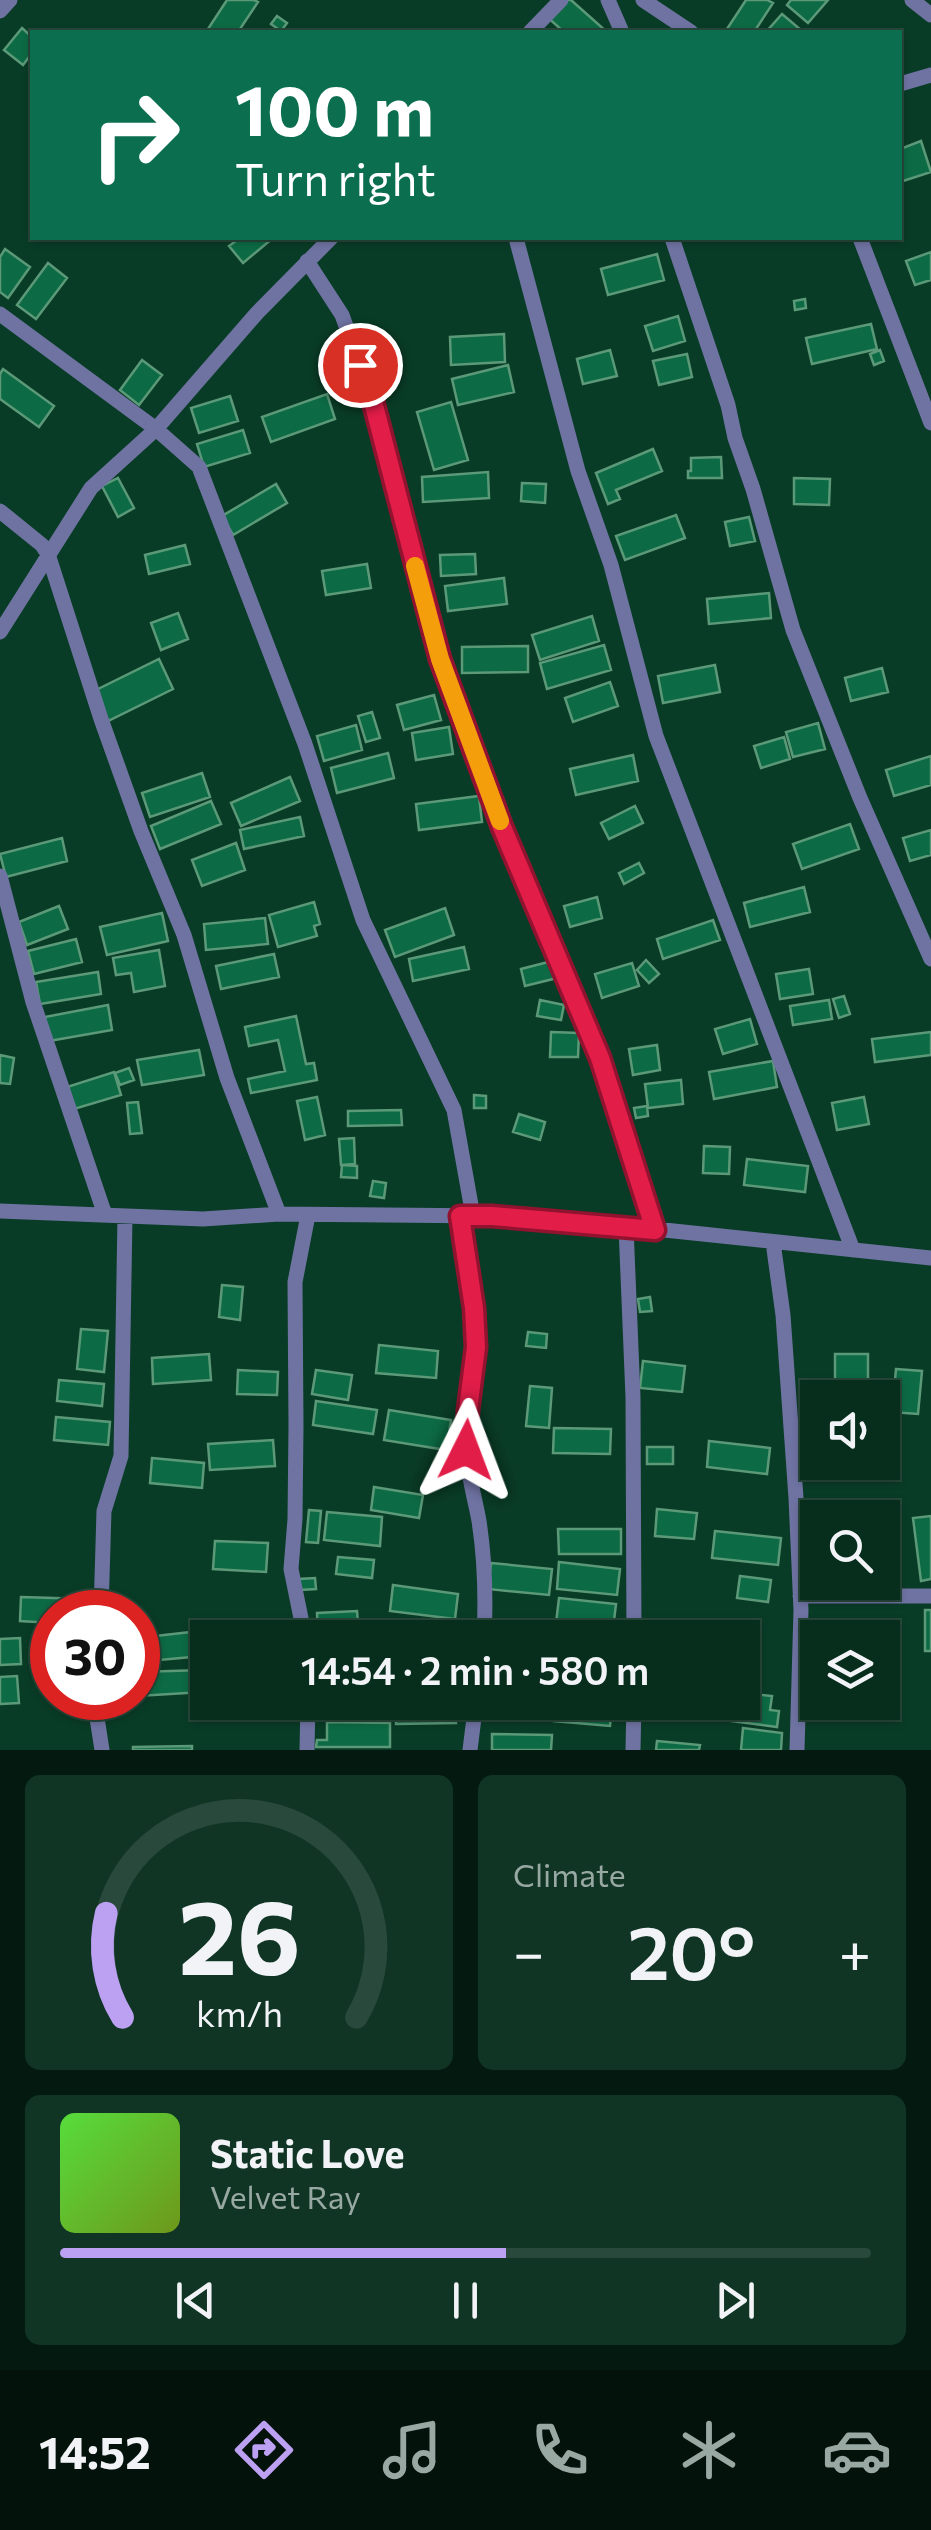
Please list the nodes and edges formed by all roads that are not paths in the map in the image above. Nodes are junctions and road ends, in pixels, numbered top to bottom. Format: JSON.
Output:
{"nodes":[{"id":1,"x":10,"y":0,"type":"edge"},
{"id":2,"x":560,"y":0,"type":"edge"},
{"id":3,"x":608,"y":0,"type":"edge"},
{"id":4,"x":642,"y":0,"type":"edge"},
{"id":5,"x":912,"y":0,"type":"edge"},
{"id":6,"x":0,"y":11,"type":"edge"},
{"id":7,"x":931,"y":15,"type":"edge"},
{"id":8,"x":532,"y":30,"type":"edge"},
{"id":9,"x":621,"y":30,"type":"edge"},
{"id":10,"x":687,"y":30,"type":"edge"},
{"id":11,"x":931,"y":74,"type":"edge"},
{"id":12,"x":902,"y":83,"type":"edge"},
{"id":13,"x":328,"y":240,"type":"edge"},
{"id":14,"x":517,"y":240,"type":"edge"},
{"id":15,"x":673,"y":240,"type":"edge"},
{"id":16,"x":861,"y":240,"type":"edge"},
{"id":17,"x":307,"y":262,"type":"junction"},
{"id":18,"x":0,"y":314,"type":"edge"},
{"id":19,"x":931,"y":423,"type":"edge"},
{"id":20,"x":156,"y":430,"type":"junction"},
{"id":21,"x":0,"y":511,"type":"edge"},
{"id":22,"x":48,"y":554,"type":"junction"},
{"id":23,"x":0,"y":632,"type":"edge"},
{"id":24,"x":0,"y":876,"type":"edge"},
{"id":25,"x":931,"y":959,"type":"edge"},
{"id":26,"x":0,"y":1210,"type":"edge"},
{"id":27,"x":278,"y":1214,"type":"junction"},
{"id":28,"x":106,"y":1215,"type":"junction"},
{"id":29,"x":308,"y":1215,"type":"junction"},
{"id":30,"x":125,"y":1216,"type":"junction"},
{"id":31,"x":466,"y":1216,"type":"junction"},
{"id":32,"x":626,"y":1227,"type":"junction"},
{"id":33,"x":655,"y":1230,"type":"junction"},
{"id":34,"x":773,"y":1242,"type":"junction"},
{"id":35,"x":853,"y":1250,"type":"junction"},
{"id":36,"x":931,"y":1258,"type":"edge"},
{"id":37,"x":102,"y":1590,"type":"edge"},
{"id":38,"x":800,"y":1596,"type":"joint"},
{"id":39,"x":900,"y":1596,"type":"edge"},
{"id":40,"x":931,"y":1596,"type":"edge"},
{"id":41,"x":301,"y":1620,"type":"edge"},
{"id":42,"x":485,"y":1620,"type":"edge"},
{"id":43,"x":634,"y":1620,"type":"edge"},
{"id":44,"x":97,"y":1720,"type":"edge"},
{"id":45,"x":308,"y":1720,"type":"edge"},
{"id":46,"x":474,"y":1720,"type":"edge"},
{"id":47,"x":634,"y":1720,"type":"edge"},
{"id":48,"x":102,"y":1750,"type":"edge"},
{"id":49,"x":307,"y":1750,"type":"edge"},
{"id":50,"x":470,"y":1750,"type":"edge"},
{"id":51,"x":633,"y":1750,"type":"edge"},
{"id":52,"x":797,"y":1750,"type":"edge"}],
"edges":[{"from":1,"to":6,"type":"street"},
{"from":2,"to":8,"type":"street"},
{"from":3,"to":9,"type":"street"},
{"from":4,"to":10,"type":"street"},
{"from":5,"to":7,"type":"street"},
{"from":11,"to":12,"type":"street"},
{"from":13,"to":17,"type":"street"},
{"from":14,"to":35,"type":"street"},
{"from":15,"to":25,"type":"street"},
{"from":16,"to":19,"type":"street"},
{"from":17,"to":20,"type":"street"},
{"from":17,"to":33,"type":"street"},
{"from":18,"to":20,"type":"street"},
{"from":20,"to":22,"type":"street"},
{"from":20,"to":31,"type":"street"},
{"from":21,"to":22,"type":"street"},
{"from":22,"to":23,"type":"street"},
{"from":22,"to":27,"type":"street"},
{"from":24,"to":28,"type":"street"},
{"from":26,"to":28,"type":"street"},
{"from":27,"to":29,"type":"street"},
{"from":27,"to":30,"type":"street"},
{"from":28,"to":30,"type":"street"},
{"from":29,"to":31,"type":"street"},
{"from":29,"to":41,"type":"street"},
{"from":30,"to":37,"type":"street"},
{"from":31,"to":32,"type":"street"},
{"from":31,"to":42,"type":"street"},
{"from":32,"to":33,"type":"street"},
{"from":32,"to":43,"type":"street"},
{"from":33,"to":34,"type":"street"},
{"from":34,"to":35,"type":"street"},
{"from":34,"to":38,"type":"street"},
{"from":35,"to":36,"type":"street"},
{"from":38,"to":52,"type":"street"},
{"from":39,"to":40,"type":"street"},
{"from":44,"to":48,"type":"street"},
{"from":45,"to":49,"type":"street"},
{"from":46,"to":50,"type":"street"},
{"from":47,"to":51,"type":"street"}]}
